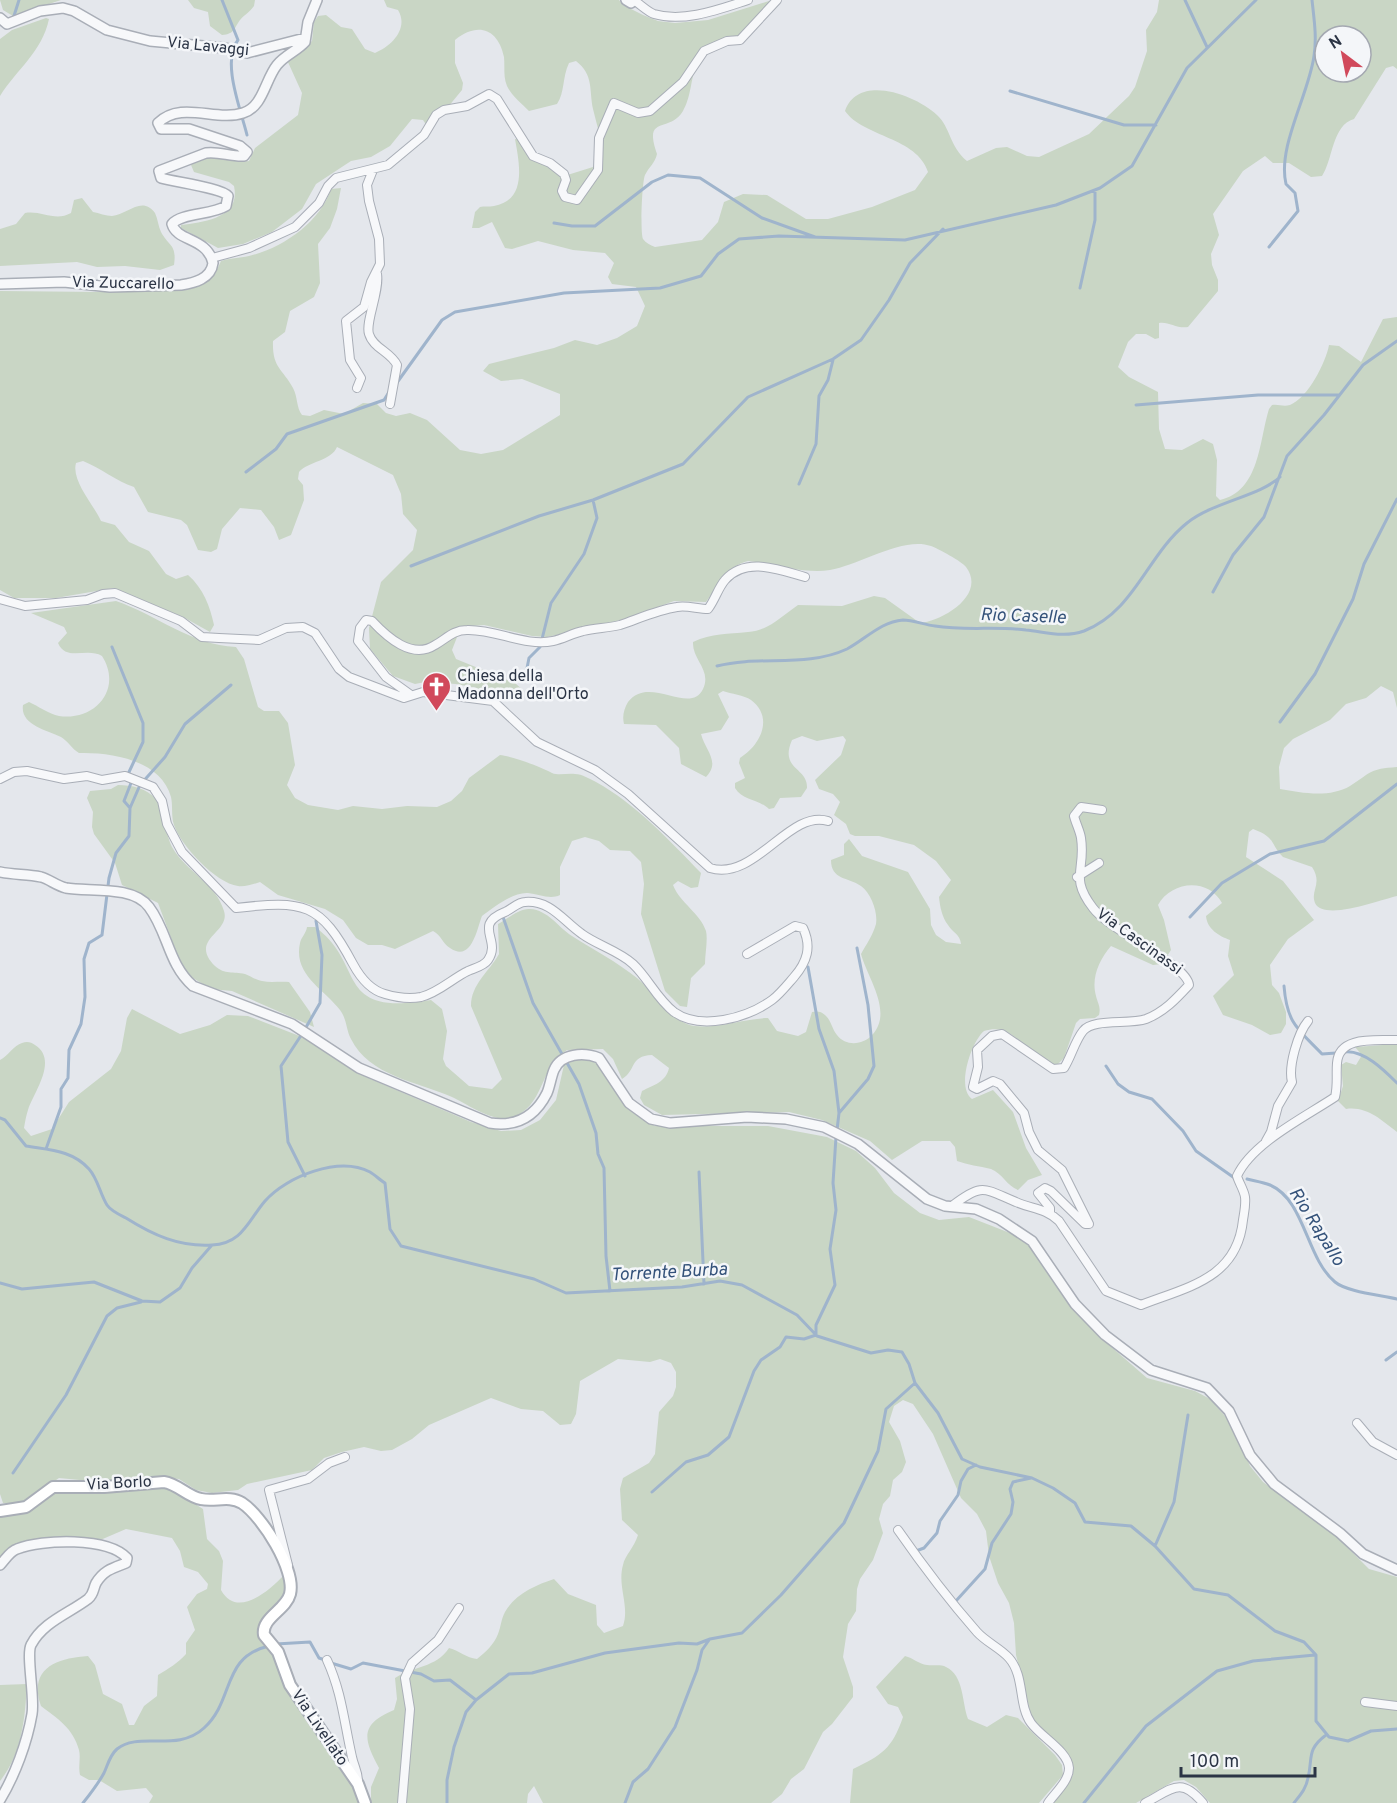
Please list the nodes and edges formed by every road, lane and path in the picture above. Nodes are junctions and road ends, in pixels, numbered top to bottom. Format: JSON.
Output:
{"nodes":[{"id":1,"x":317,"y":0,"type":"edge"},
{"id":2,"x":626,"y":0,"type":"edge"},
{"id":3,"x":635,"y":0,"type":"edge"},
{"id":4,"x":748,"y":0,"type":"edge"},
{"id":5,"x":777,"y":0,"type":"edge"},
{"id":6,"x":0,"y":18,"type":"edge"},
{"id":7,"x":304,"y":38,"type":"junction"},
{"id":8,"x":433,"y":130,"type":"dead end"},
{"id":9,"x":424,"y":135,"type":"junction"},
{"id":10,"x":373,"y":170,"type":"junction"},
{"id":11,"x":212,"y":258,"type":"junction"},
{"id":12,"x":377,"y":274,"type":"junction"},
{"id":13,"x":0,"y":284,"type":"edge"},
{"id":14,"x":357,"y":388,"type":"dead end"},
{"id":15,"x":390,"y":404,"type":"dead end"},
{"id":16,"x":806,"y":577,"type":"dead end"},
{"id":17,"x":0,"y":599,"type":"edge"},
{"id":18,"x":411,"y":695,"type":"junction"},
{"id":19,"x":0,"y":779,"type":"edge"},
{"id":20,"x":1102,"y":810,"type":"dead end"},
{"id":21,"x":828,"y":821,"type":"dead end"},
{"id":22,"x":1099,"y":863,"type":"dead end"},
{"id":23,"x":0,"y":872,"type":"edge"},
{"id":24,"x":1077,"y":877,"type":"junction"},
{"id":25,"x":747,"y":954,"type":"dead end"},
{"id":26,"x":1308,"y":1021,"type":"dead end"},
{"id":27,"x":1395,"y":1040,"type":"edge"},
{"id":28,"x":1264,"y":1144,"type":"junction"},
{"id":29,"x":952,"y":1206,"type":"junction"},
{"id":30,"x":1050,"y":1213,"type":"junction"},
{"id":31,"x":1357,"y":1423,"type":"dead end"},
{"id":32,"x":1397,"y":1455,"type":"edge"},
{"id":33,"x":345,"y":1457,"type":"dead end"},
{"id":34,"x":240,"y":1502,"type":"joint"},
{"id":35,"x":0,"y":1511,"type":"edge"},
{"id":36,"x":898,"y":1530,"type":"dead end"},
{"id":37,"x":0,"y":1565,"type":"edge"},
{"id":38,"x":1397,"y":1570,"type":"edge"},
{"id":39,"x":288,"y":1573,"type":"junction"},
{"id":40,"x":459,"y":1608,"type":"dead end"},
{"id":41,"x":327,"y":1660,"type":"dead end"},
{"id":42,"x":1365,"y":1702,"type":"dead end"},
{"id":43,"x":1397,"y":1706,"type":"edge"},
{"id":44,"x":358,"y":1784,"type":"junction"},
{"id":45,"x":0,"y":1800,"type":"edge"},
{"id":46,"x":365,"y":1803,"type":"edge"},
{"id":47,"x":402,"y":1803,"type":"edge"},
{"id":48,"x":1047,"y":1803,"type":"edge"},
{"id":49,"x":1145,"y":1803,"type":"edge"},
{"id":50,"x":1203,"y":1803,"type":"edge"}],
"edges":[{"from":1,"to":7,"type":"street"},
{"from":2,"to":3,"type":"street"},
{"from":3,"to":4,"type":"street"},
{"from":5,"to":9,"type":"street"},
{"from":6,"to":7,"type":"street","name":"Via Lavaggi"},
{"from":7,"to":11,"type":"street"},
{"from":8,"to":9,"type":"street"},
{"from":9,"to":10,"type":"street"},
{"from":10,"to":11,"type":"street"},
{"from":10,"to":12,"type":"street"},
{"from":11,"to":13,"type":"street","name":"Via Zuccarello"},
{"from":12,"to":14,"type":"street"},
{"from":12,"to":15,"type":"street"},
{"from":16,"to":18,"type":"street"},
{"from":17,"to":18,"type":"street"},
{"from":18,"to":21,"type":"street"},
{"from":19,"to":25,"type":"street"},
{"from":20,"to":24,"type":"street"},
{"from":22,"to":24,"type":"street"},
{"from":23,"to":29,"type":"street"},
{"from":24,"to":30,"type":"street","name":"Via Cascinassi"},
{"from":26,"to":28,"type":"street"},
{"from":27,"to":28,"type":"street"},
{"from":28,"to":30,"type":"street"},
{"from":29,"to":30,"type":"street"},
{"from":29,"to":38,"type":"street"},
{"from":31,"to":32,"type":"street"},
{"from":33,"to":39,"type":"street"},
{"from":34,"to":35,"type":"main road","name":"Via Borlo"},
{"from":34,"to":39,"type":"main road","name":"Via Livellato"},
{"from":36,"to":48,"type":"street"},
{"from":37,"to":45,"type":"street"},
{"from":39,"to":44,"type":"main road","name":"Via Livellato"},
{"from":40,"to":47,"type":"street"},
{"from":41,"to":44,"type":"street"},
{"from":42,"to":43,"type":"street"},
{"from":44,"to":46,"type":"main road","name":"Via Livellato"},
{"from":49,"to":50,"type":"street"}]}
